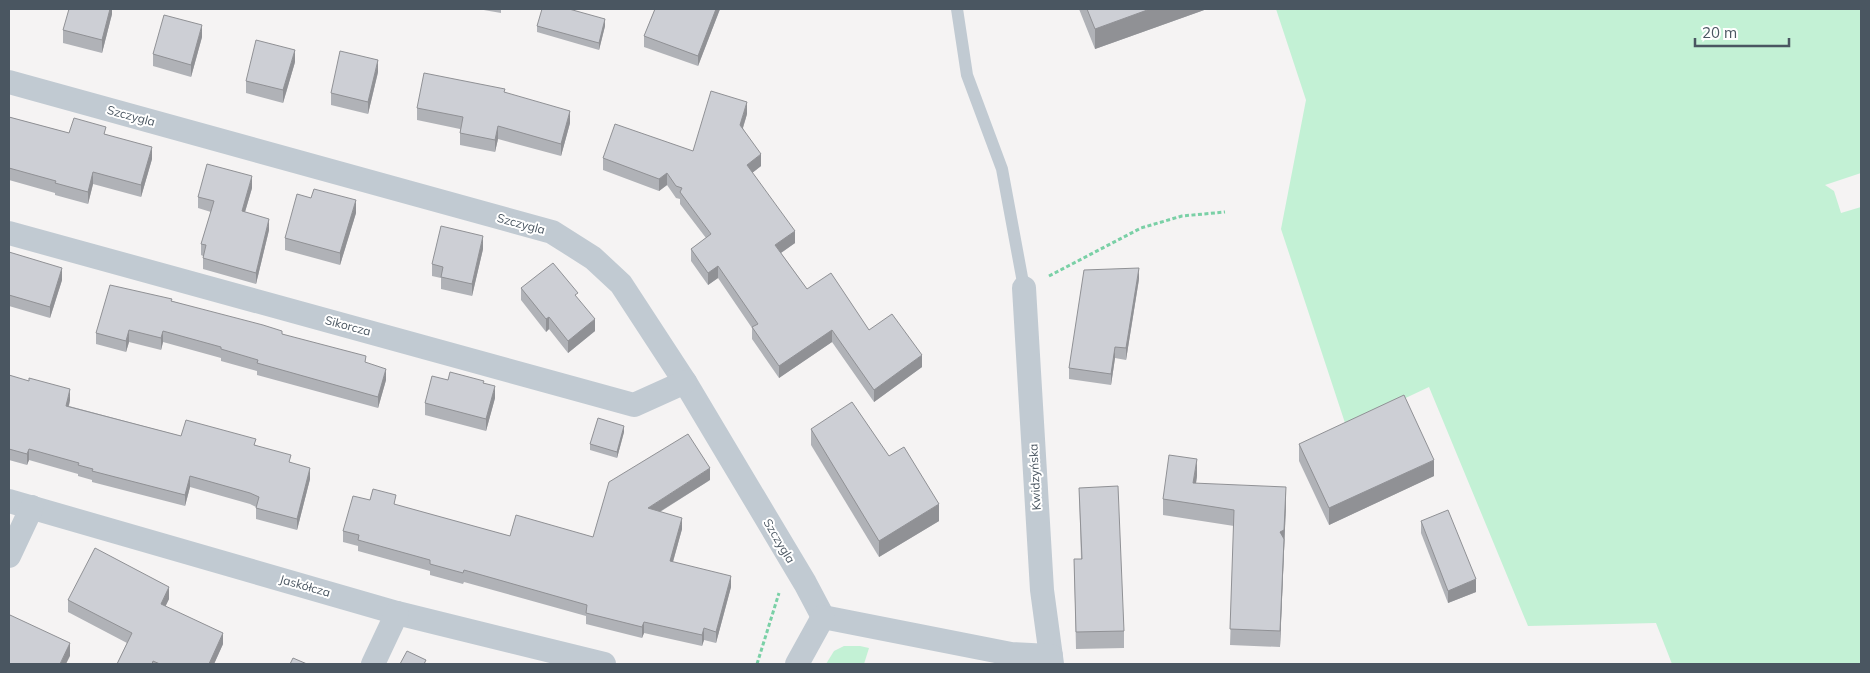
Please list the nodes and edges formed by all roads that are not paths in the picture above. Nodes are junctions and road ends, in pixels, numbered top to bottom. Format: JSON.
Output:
{"nodes":[{"id":1,"x":957,"y":9,"type":"edge"},
{"id":2,"x":9,"y":82,"type":"edge"},
{"id":3,"x":9,"y":233,"type":"edge"},
{"id":4,"x":1024,"y":288,"type":"joint"},
{"id":5,"x":685,"y":382,"type":"junction"},
{"id":6,"x":9,"y":501,"type":"edge"},
{"id":7,"x":32,"y":507,"type":"junction"},
{"id":8,"x":9,"y":556,"type":"edge"},
{"id":9,"x":398,"y":613,"type":"junction"},
{"id":10,"x":823,"y":617,"type":"junction"},
{"id":11,"x":1052,"y":660,"type":"edge"},
{"id":12,"x":373,"y":664,"type":"edge"},
{"id":13,"x":604,"y":664,"type":"edge"},
{"id":14,"x":797,"y":664,"type":"edge"}],
"edges":[{"from":1,"to":4,"type":"lane"},
{"from":2,"to":5,"type":"street","name":"Szczygla"},
{"from":3,"to":5,"type":"street","name":"Sikorcza"},
{"from":4,"to":11,"type":"street","name":"Kwidzyńska"},
{"from":5,"to":10,"type":"street","name":"Szczygla"},
{"from":6,"to":7,"type":"street","name":"Jaskółcza"},
{"from":7,"to":8,"type":"street"},
{"from":7,"to":9,"type":"street","name":"Jaskółcza"},
{"from":9,"to":12,"type":"street"},
{"from":9,"to":13,"type":"street","name":"Jaskółcza"},
{"from":10,"to":11,"type":"street"},
{"from":10,"to":14,"type":"street"}]}
